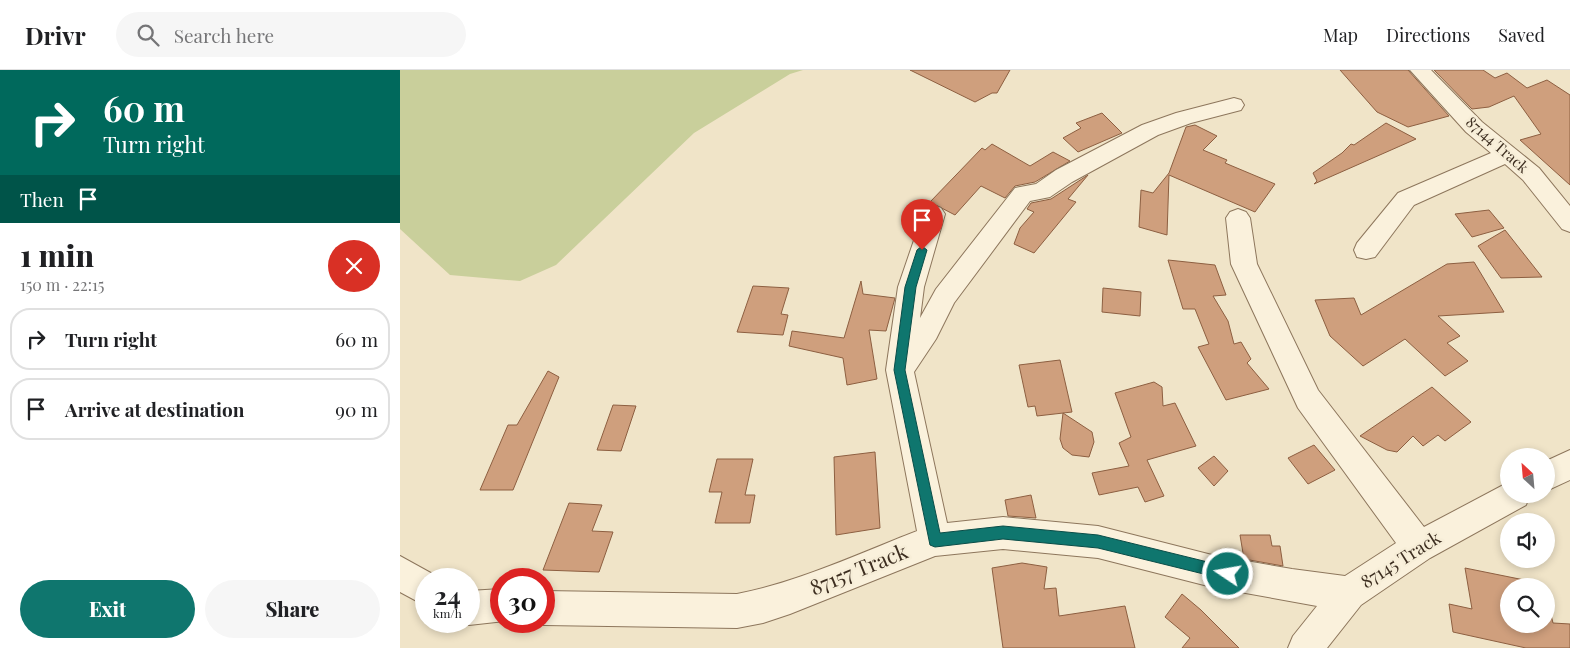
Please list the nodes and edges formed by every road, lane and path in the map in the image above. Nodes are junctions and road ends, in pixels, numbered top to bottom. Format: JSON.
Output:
{"nodes":[{"id":1,"x":1420,"y":70,"type":"edge"},
{"id":2,"x":1234,"y":105,"type":"dead end"},
{"id":3,"x":1506,"y":154,"type":"junction"},
{"id":4,"x":1530,"y":174,"type":"junction"},
{"id":5,"x":1570,"y":201,"type":"edge"},
{"id":6,"x":933,"y":214,"type":"dead end"},
{"id":7,"x":1238,"y":218,"type":"dead end"},
{"id":8,"x":1570,"y":223,"type":"edge"},
{"id":9,"x":1366,"y":250,"type":"dead end"},
{"id":10,"x":900,"y":370,"type":"junction"},
{"id":11,"x":1570,"y":464,"type":"edge"},
{"id":12,"x":1555,"y":472,"type":"edge"},
{"id":13,"x":1500,"y":502,"type":"edge"},
{"id":14,"x":935,"y":540,"type":"junction"},
{"id":15,"x":1419,"y":547,"type":"junction"},
{"id":16,"x":400,"y":573,"type":"edge"},
{"id":17,"x":415,"y":582,"type":"edge"},
{"id":18,"x":1349,"y":593,"type":"junction"},
{"id":19,"x":555,"y":608,"type":"edge"},
{"id":20,"x":1305,"y":648,"type":"edge"}],
"edges":[{"from":1,"to":3,"type":"street","name":"87144 Track"},
{"from":2,"to":10,"type":"street"},
{"from":3,"to":4,"type":"street","name":"87144 Track"},
{"from":3,"to":9,"type":"street"},
{"from":4,"to":5,"type":"street"},
{"from":4,"to":8,"type":"street","name":"87144 Track"},
{"from":6,"to":10,"type":"street"},
{"from":7,"to":15,"type":"street"},
{"from":10,"to":14,"type":"street"},
{"from":11,"to":12,"type":"street"},
{"from":13,"to":15,"type":"street","name":"87145 Track"},
{"from":14,"to":18,"type":"street","name":"87157 Track"},
{"from":14,"to":19,"type":"street","name":"87157 Track"},
{"from":15,"to":18,"type":"street","name":"87145 Track"},
{"from":16,"to":17,"type":"street"},
{"from":18,"to":20,"type":"street","name":"87145 Track"}]}
